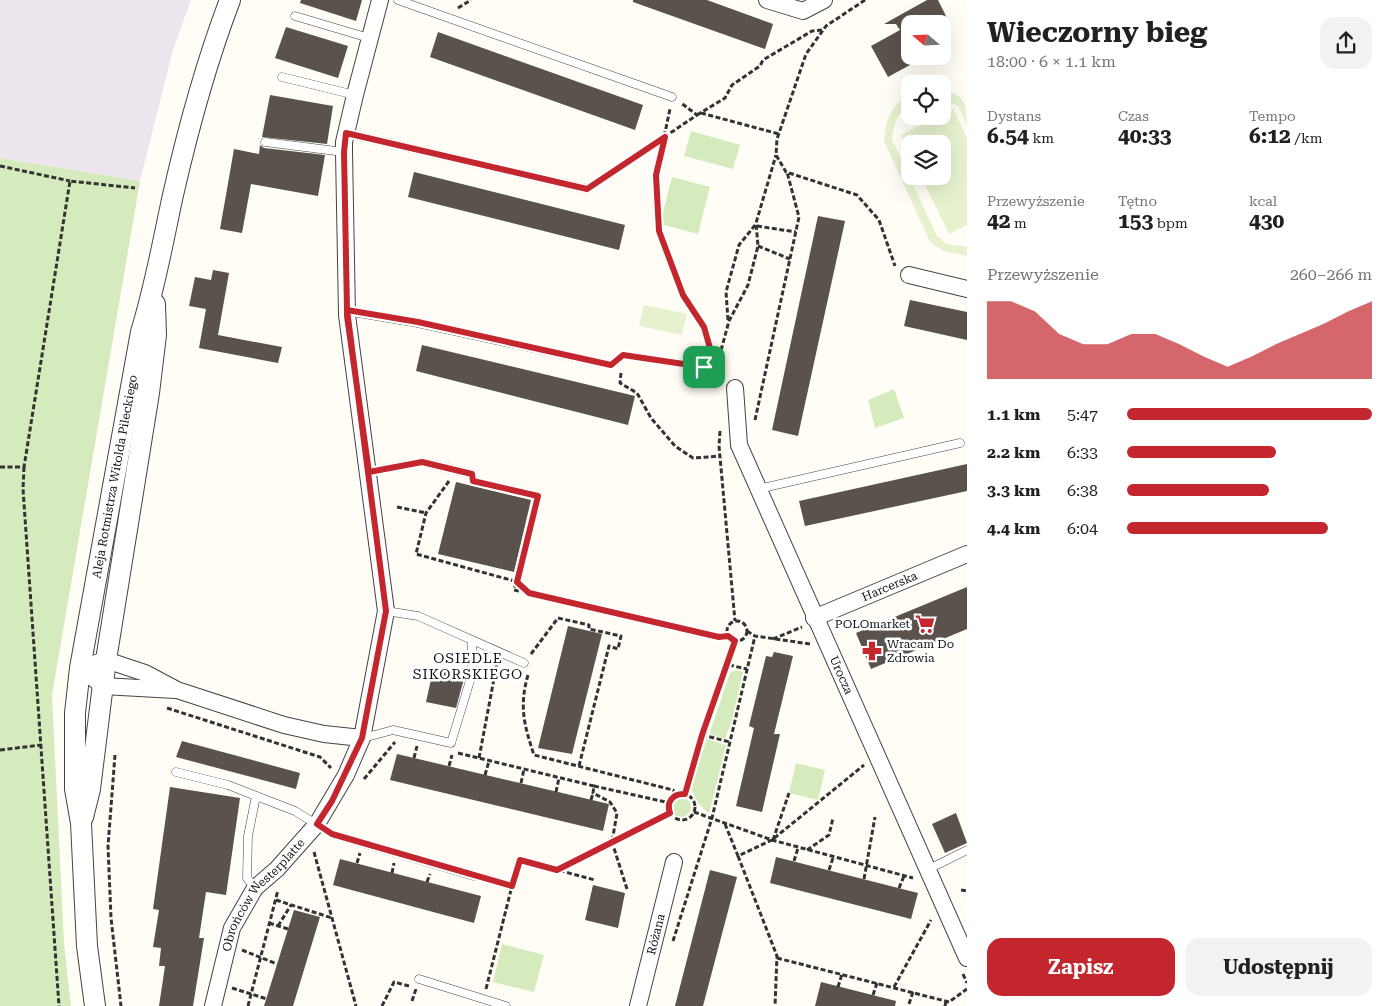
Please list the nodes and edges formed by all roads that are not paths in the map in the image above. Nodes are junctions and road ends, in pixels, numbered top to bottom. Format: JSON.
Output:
{"nodes":[{"id":1,"x":230,"y":0,"type":"edge"},
{"id":2,"x":380,"y":0,"type":"edge"},
{"id":3,"x":398,"y":0,"type":"edge"},
{"id":4,"x":767,"y":0,"type":"edge"},
{"id":5,"x":824,"y":0,"type":"edge"},
{"id":6,"x":295,"y":16,"type":"dead end"},
{"id":7,"x":369,"y":38,"type":"junction"},
{"id":8,"x":282,"y":77,"type":"dead end"},
{"id":9,"x":355,"y":95,"type":"junction"},
{"id":10,"x":672,"y":96,"type":"road end"},
{"id":11,"x":346,"y":133,"type":"junction"},
{"id":12,"x":265,"y":142,"type":"dead end"},
{"id":13,"x":344,"y":152,"type":"junction"},
{"id":14,"x":587,"y":189,"type":"road end"},
{"id":15,"x":909,"y":275,"type":"road end"},
{"id":16,"x":154,"y":288,"type":"junction"},
{"id":17,"x":967,"y":289,"type":"edge"},
{"id":18,"x":347,"y":310,"type":"junction"},
{"id":19,"x":611,"y":365,"type":"road end"},
{"id":20,"x":735,"y":388,"type":"dead end"},
{"id":21,"x":960,"y":443,"type":"dead end"},
{"id":22,"x":369,"y":472,"type":"junction"},
{"id":23,"x":472,"y":478,"type":"road end"},
{"id":24,"x":758,"y":489,"type":"junction"},
{"id":25,"x":967,"y":554,"type":"edge"},
{"id":26,"x":386,"y":611,"type":"junction"},
{"id":27,"x":809,"y":622,"type":"junction"},
{"id":28,"x":472,"y":641,"type":"junction"},
{"id":29,"x":106,"y":660,"type":"junction"},
{"id":30,"x":524,"y":663,"type":"road end"},
{"id":31,"x":80,"y":668,"type":"junction"},
{"id":32,"x":103,"y":686,"type":"junction"},
{"id":33,"x":177,"y":690,"type":"junction"},
{"id":34,"x":362,"y":738,"type":"junction"},
{"id":35,"x":176,"y":772,"type":"dead end"},
{"id":36,"x":256,"y":796,"type":"junction"},
{"id":37,"x":81,"y":823,"type":"junction"},
{"id":38,"x":317,"y":824,"type":"junction"},
{"id":39,"x":967,"y":850,"type":"edge"},
{"id":40,"x":674,"y":862,"type":"dead end"},
{"id":41,"x":923,"y":875,"type":"junction"},
{"id":42,"x":474,"y":876,"type":"road end"},
{"id":43,"x":255,"y":888,"type":"junction"},
{"id":44,"x":967,"y":958,"type":"edge"},
{"id":45,"x":420,"y":979,"type":"dead end"},
{"id":46,"x":95,"y":1006,"type":"edge"},
{"id":47,"x":213,"y":1006,"type":"edge"},
{"id":48,"x":506,"y":1006,"type":"edge"},
{"id":49,"x":638,"y":1006,"type":"edge"}],
"edges":[{"from":1,"to":16,"type":"street","name":"Aleja Rotmistrza Witolda Pileckiego"},
{"from":2,"to":7,"type":"street","name":"Obrońców Westerplatte"},
{"from":3,"to":10,"type":"lane"},
{"from":4,"to":5,"type":"street"},
{"from":6,"to":7,"type":"lane"},
{"from":7,"to":9,"type":"street","name":"Obrońców Westerplatte"},
{"from":8,"to":9,"type":"lane"},
{"from":9,"to":11,"type":"street","name":"Obrońców Westerplatte"},
{"from":11,"to":13,"type":"street","name":"Obrońców Westerplatte"},
{"from":11,"to":14,"type":"lane"},
{"from":12,"to":13,"type":"lane"},
{"from":13,"to":18,"type":"street","name":"Obrońców Westerplatte"},
{"from":15,"to":17,"type":"street"},
{"from":16,"to":29,"type":"street","name":"Aleja Rotmistrza Witolda Pileckiego"},
{"from":16,"to":31,"type":"street","name":"Aleja Rotmistrza Witolda Pileckiego"},
{"from":18,"to":19,"type":"lane"},
{"from":18,"to":22,"type":"street","name":"Obrońców Westerplatte"},
{"from":20,"to":24,"type":"street","name":"Urocza"},
{"from":21,"to":24,"type":"lane"},
{"from":22,"to":23,"type":"lane"},
{"from":22,"to":26,"type":"street","name":"Obrońców Westerplatte"},
{"from":24,"to":27,"type":"street","name":"Urocza"},
{"from":25,"to":27,"type":"street","name":"Harcerska"},
{"from":26,"to":28,"type":"lane"},
{"from":26,"to":34,"type":"street","name":"Obrońców Westerplatte"},
{"from":27,"to":41,"type":"street","name":"Urocza"},
{"from":28,"to":30,"type":"lane"},
{"from":28,"to":34,"type":"lane"},
{"from":29,"to":31,"type":"street"},
{"from":29,"to":32,"type":"street","name":"Aleja Rotmistrza Witolda Pileckiego"},
{"from":29,"to":33,"type":"street"},
{"from":31,"to":32,"type":"street"},
{"from":31,"to":37,"type":"street","name":"Aleja Rotmistrza Witolda Pileckiego"},
{"from":32,"to":33,"type":"street"},
{"from":32,"to":37,"type":"street","name":"Aleja Rotmistrza Witolda Pileckiego"},
{"from":33,"to":34,"type":"street"},
{"from":34,"to":38,"type":"street","name":"Obrońców Westerplatte"},
{"from":35,"to":36,"type":"lane"},
{"from":36,"to":38,"type":"lane"},
{"from":36,"to":43,"type":"lane"},
{"from":37,"to":46,"type":"street","name":"Aleja Rotmistrza Witolda Pileckiego"},
{"from":38,"to":42,"type":"lane"},
{"from":38,"to":43,"type":"street","name":"Obrońców Westerplatte"},
{"from":39,"to":41,"type":"lane"},
{"from":40,"to":49,"type":"street","name":"Różana"},
{"from":41,"to":44,"type":"street","name":"Urocza"},
{"from":43,"to":47,"type":"street","name":"Obrońców Westerplatte"},
{"from":45,"to":48,"type":"lane"}]}
